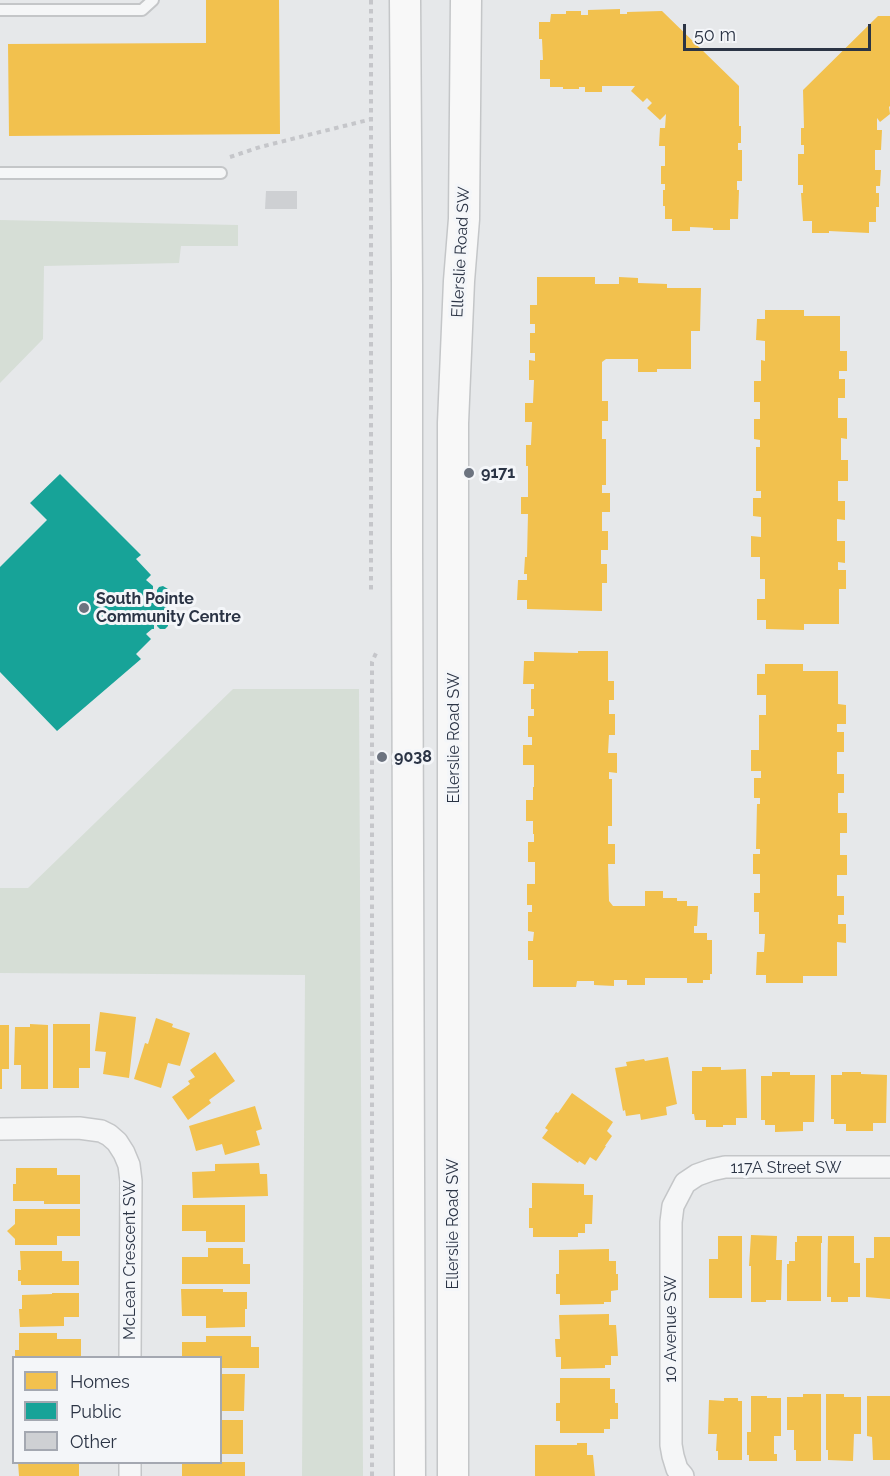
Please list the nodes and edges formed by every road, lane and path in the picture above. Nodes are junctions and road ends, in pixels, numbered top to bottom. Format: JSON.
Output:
{"nodes":[{"id":1,"x":153,"y":0,"type":"edge"},
{"id":2,"x":371,"y":0,"type":"edge"},
{"id":3,"x":405,"y":0,"type":"edge"},
{"id":4,"x":446,"y":0,"type":"edge"},
{"id":5,"x":466,"y":0,"type":"edge"},
{"id":6,"x":24,"y":5,"type":"edge"},
{"id":7,"x":94,"y":5,"type":"edge"},
{"id":8,"x":0,"y":10,"type":"edge"},
{"id":9,"x":372,"y":119,"type":"junction"},
{"id":10,"x":466,"y":148,"type":"junction"},
{"id":11,"x":0,"y":173,"type":"edge"},
{"id":12,"x":190,"y":173,"type":"junction"},
{"id":13,"x":221,"y":173,"type":"dead end"},
{"id":14,"x":371,"y":591,"type":"dead end"},
{"id":15,"x":377,"y":651,"type":"dead end"},
{"id":16,"x":0,"y":1129,"type":"edge"},
{"id":17,"x":890,"y":1167,"type":"edge"},
{"id":18,"x":685,"y":1183,"type":"joint"},
{"id":19,"x":130,"y":1356,"type":"edge"},
{"id":20,"x":372,"y":1476,"type":"edge"},
{"id":21,"x":410,"y":1476,"type":"edge"},
{"id":22,"x":453,"y":1476,"type":"edge"},
{"id":23,"x":683,"y":1476,"type":"edge"}],
"edges":[{"from":1,"to":7,"type":"lane"},
{"from":2,"to":9,"type":"path"},
{"from":3,"to":21,"type":"main road"},
{"from":4,"to":10,"type":"main road"},
{"from":5,"to":10,"type":"main road","name":"Ellerslie Road SW"},
{"from":6,"to":7,"type":"lane"},
{"from":6,"to":8,"type":"lane"},
{"from":9,"to":12,"type":"path"},
{"from":9,"to":14,"type":"path"},
{"from":10,"to":22,"type":"main road","name":"Ellerslie Road SW"},
{"from":11,"to":12,"type":"lane"},
{"from":12,"to":13,"type":"lane"},
{"from":15,"to":20,"type":"path"},
{"from":16,"to":19,"type":"street","name":"McLean Crescent SW"},
{"from":17,"to":18,"type":"street","name":"117A Street SW"},
{"from":18,"to":23,"type":"street","name":"10 Avenue SW"}]}
